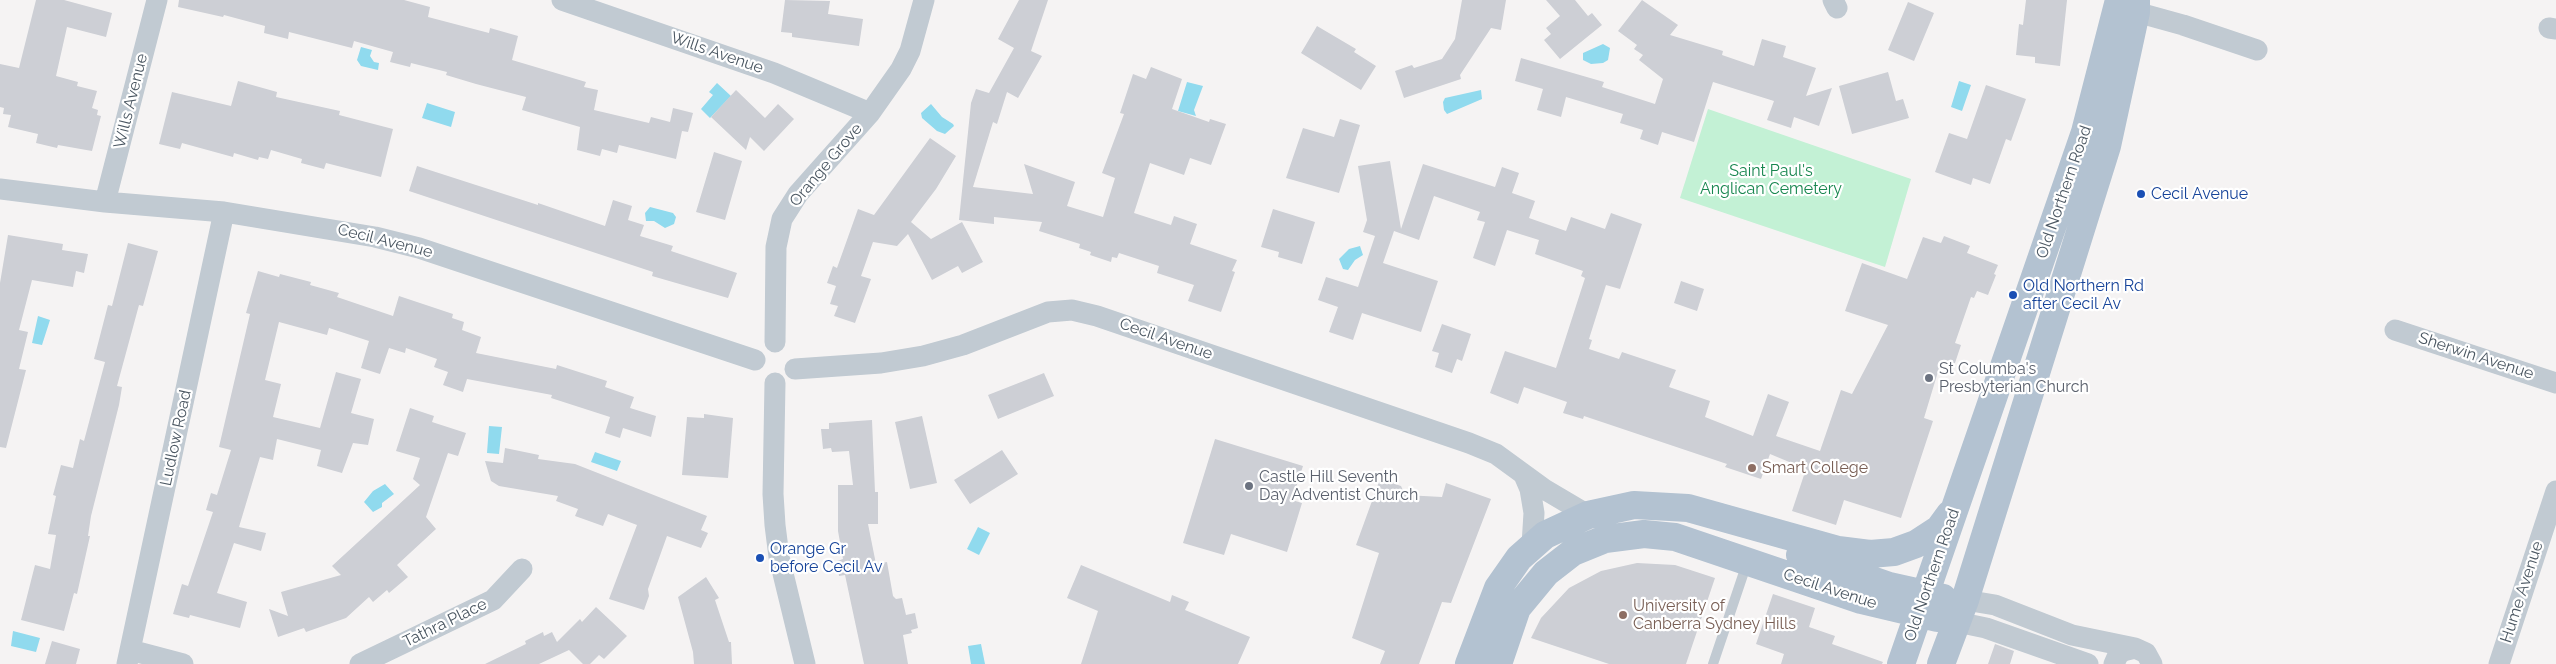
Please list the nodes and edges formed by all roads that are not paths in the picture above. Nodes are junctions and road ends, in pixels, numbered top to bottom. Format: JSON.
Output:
{"nodes":[{"id":1,"x":156,"y":0,"type":"edge"},
{"id":2,"x":562,"y":0,"type":"edge"},
{"id":3,"x":924,"y":0,"type":"edge"},
{"id":4,"x":2131,"y":4,"type":"edge"},
{"id":5,"x":2257,"y":50,"type":"dead end"},
{"id":6,"x":870,"y":114,"type":"junction"},
{"id":7,"x":0,"y":189,"type":"edge"},
{"id":8,"x":105,"y":202,"type":"junction"},
{"id":9,"x":224,"y":212,"type":"junction"},
{"id":10,"x":2396,"y":330,"type":"dead end"},
{"id":11,"x":775,"y":342,"type":"junction"},
{"id":12,"x":755,"y":360,"type":"junction"},
{"id":13,"x":795,"y":369,"type":"junction"},
{"id":14,"x":775,"y":383,"type":"junction"},
{"id":15,"x":2556,"y":383,"type":"edge"},
{"id":16,"x":1524,"y":475,"type":"junction"},
{"id":17,"x":2556,"y":491,"type":"edge"},
{"id":18,"x":1959,"y":497,"type":"junction"},
{"id":19,"x":1588,"y":515,"type":"junction"},
{"id":20,"x":1730,"y":520,"type":"junction"},
{"id":21,"x":1532,"y":545,"type":"junction"},
{"id":22,"x":1747,"y":562,"type":"junction"},
{"id":23,"x":522,"y":569,"type":"dead end"},
{"id":24,"x":1922,"y":605,"type":"junction"},
{"id":25,"x":1961,"y":611,"type":"junction"},
{"id":26,"x":2135,"y":648,"type":"junction"},
{"id":27,"x":129,"y":657,"type":"edge"},
{"id":28,"x":183,"y":664,"type":"edge"},
{"id":29,"x":360,"y":664,"type":"edge"},
{"id":30,"x":805,"y":664,"type":"edge"},
{"id":31,"x":1469,"y":664,"type":"edge"},
{"id":32,"x":1498,"y":664,"type":"edge"},
{"id":33,"x":1713,"y":664,"type":"edge"},
{"id":34,"x":1901,"y":664,"type":"edge"},
{"id":35,"x":1941,"y":664,"type":"edge"},
{"id":36,"x":2088,"y":664,"type":"edge"},
{"id":37,"x":2114,"y":664,"type":"edge"},
{"id":38,"x":2152,"y":664,"type":"edge"},
{"id":39,"x":2499,"y":664,"type":"edge"}],
"edges":[{"from":1,"to":8,"type":"street","name":"Wills Avenue"},
{"from":2,"to":6,"type":"street","name":"Wills Avenue"},
{"from":3,"to":6,"type":"street","name":"Orange Grove"},
{"from":4,"to":5,"type":"street"},
{"from":4,"to":18,"type":"main road","name":"Old Northern Road"},
{"from":4,"to":25,"type":"main road","name":"Old Northern Road"},
{"from":6,"to":11,"type":"street","name":"Orange Grove"},
{"from":7,"to":8,"type":"street","name":"Cecil Avenue"},
{"from":8,"to":9,"type":"street","name":"Cecil Avenue"},
{"from":9,"to":12,"type":"street","name":"Cecil Avenue"},
{"from":9,"to":27,"type":"street","name":"Ludlow Road"},
{"from":10,"to":15,"type":"street","name":"Sherwin Avenue"},
{"from":11,"to":12,"type":"street"},
{"from":11,"to":13,"type":"street"},
{"from":12,"to":14,"type":"street"},
{"from":13,"to":14,"type":"street"},
{"from":13,"to":16,"type":"street","name":"Cecil Avenue"},
{"from":14,"to":30,"type":"street"},
{"from":16,"to":19,"type":"street","name":"Cecil Avenue"},
{"from":16,"to":21,"type":"street"},
{"from":17,"to":39,"type":"street","name":"Hume Avenue"},
{"from":18,"to":20,"type":"main road","name":"Cecil Avenue"},
{"from":18,"to":24,"type":"main road","name":"Old Northern Road"},
{"from":19,"to":20,"type":"main road","name":"Cecil Avenue"},
{"from":19,"to":21,"type":"main road","name":"Cecil Avenue"},
{"from":20,"to":24,"type":"main road","name":"Cecil Avenue"},
{"from":21,"to":31,"type":"main road","name":"Cecil Avenue"},
{"from":22,"to":24,"type":"main road","name":"Cecil Avenue"},
{"from":22,"to":32,"type":"main road","name":"Cecil Avenue"},
{"from":22,"to":33,"type":"lane"},
{"from":23,"to":29,"type":"street","name":"Tathra Place"},
{"from":24,"to":25,"type":"main road","name":"Cecil Avenue"},
{"from":24,"to":34,"type":"main road","name":"Old Northern Road"},
{"from":25,"to":26,"type":"street","name":"Cecil Avenue"},
{"from":25,"to":35,"type":"main road","name":"Old Northern Road"},
{"from":25,"to":36,"type":"street","name":"Cecil Avenue"},
{"from":26,"to":37,"type":"street"},
{"from":26,"to":38,"type":"street"},
{"from":27,"to":28,"type":"street"}]}
